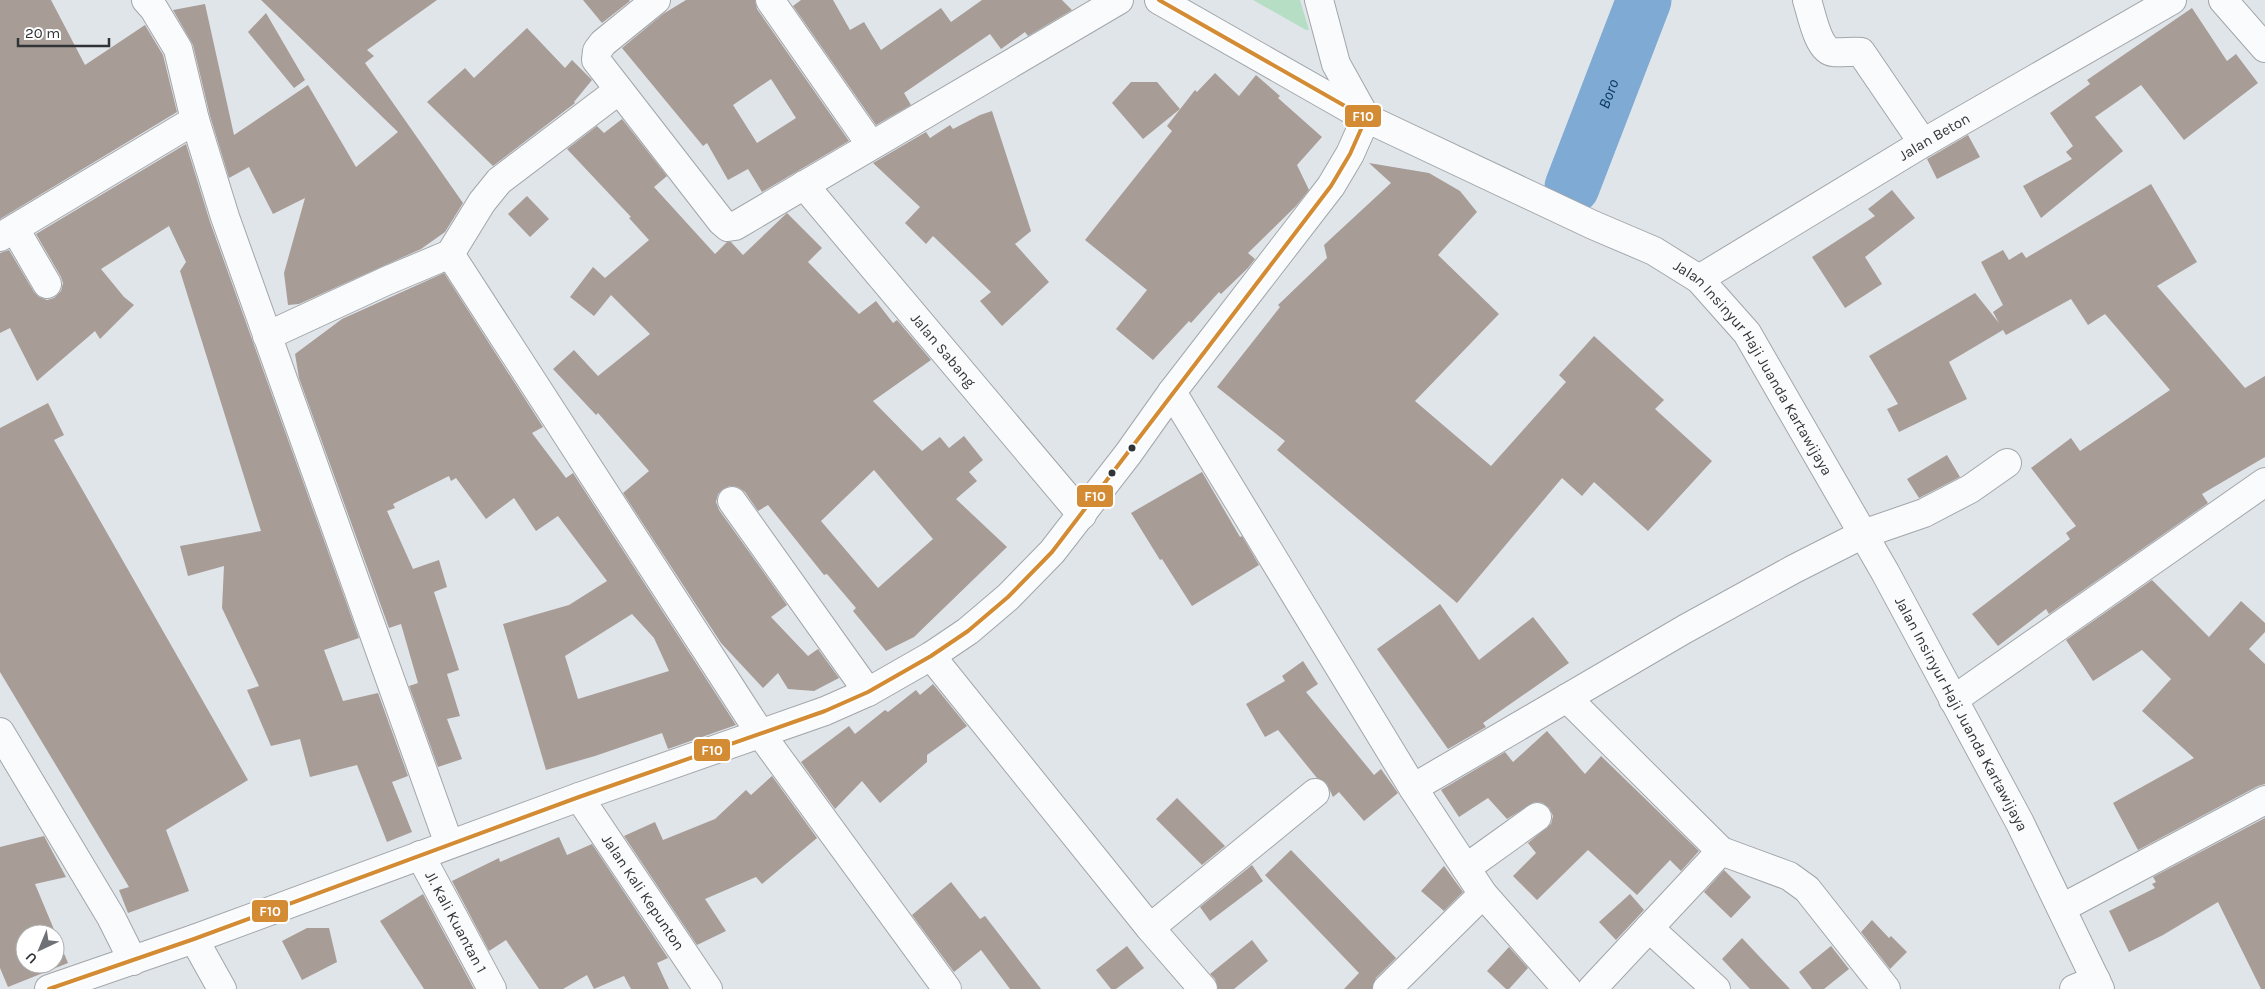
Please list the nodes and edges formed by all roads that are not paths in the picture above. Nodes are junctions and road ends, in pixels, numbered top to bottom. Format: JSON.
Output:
{"nodes":[{"id":1,"x":146,"y":0,"type":"edge"},
{"id":2,"x":656,"y":0,"type":"edge"},
{"id":3,"x":770,"y":0,"type":"edge"},
{"id":4,"x":1120,"y":0,"type":"edge"},
{"id":5,"x":1159,"y":0,"type":"edge"},
{"id":6,"x":1319,"y":0,"type":"edge"},
{"id":7,"x":1807,"y":0,"type":"edge"},
{"id":8,"x":2172,"y":0,"type":"edge"},
{"id":9,"x":2223,"y":0,"type":"edge"},
{"id":10,"x":2265,"y":48,"type":"edge"},
{"id":11,"x":619,"y":90,"type":"junction"},
{"id":12,"x":1366,"y":118,"type":"junction"},
{"id":13,"x":195,"y":120,"type":"junction"},
{"id":14,"x":1923,"y":143,"type":"junction"},
{"id":15,"x":871,"y":145,"type":"junction"},
{"id":16,"x":804,"y":185,"type":"junction"},
{"id":17,"x":7,"y":233,"type":"edge"},
{"id":18,"x":450,"y":254,"type":"junction"},
{"id":19,"x":1699,"y":279,"type":"junction"},
{"id":20,"x":47,"y":284,"type":"dead end"},
{"id":21,"x":267,"y":336,"type":"junction"},
{"id":22,"x":1172,"y":392,"type":"junction"},
{"id":23,"x":2007,"y":463,"type":"dead end"},
{"id":24,"x":2265,"y":482,"type":"edge"},
{"id":25,"x":732,"y":501,"type":"dead end"},
{"id":26,"x":1082,"y":515,"type":"junction"},
{"id":27,"x":1863,"y":534,"type":"junction"},
{"id":28,"x":932,"y":656,"type":"junction"},
{"id":29,"x":868,"y":692,"type":"junction"},
{"id":30,"x":1567,"y":698,"type":"junction"},
{"id":31,"x":1953,"y":700,"type":"junction"},
{"id":32,"x":0,"y":732,"type":"edge"},
{"id":33,"x":760,"y":733,"type":"junction"},
{"id":34,"x":1413,"y":788,"type":"junction"},
{"id":35,"x":1315,"y":793,"type":"dead end"},
{"id":36,"x":579,"y":797,"type":"junction"},
{"id":37,"x":2265,"y":800,"type":"edge"},
{"id":38,"x":1537,"y":817,"type":"dead end"},
{"id":39,"x":449,"y":844,"type":"junction"},
{"id":40,"x":1721,"y":851,"type":"junction"},
{"id":41,"x":420,"y":855,"type":"junction"},
{"id":42,"x":1466,"y":868,"type":"junction"},
{"id":43,"x":1483,"y":894,"type":"junction"},
{"id":44,"x":2062,"y":908,"type":"junction"},
{"id":45,"x":1150,"y":928,"type":"junction"},
{"id":46,"x":1649,"y":928,"type":"junction"},
{"id":47,"x":194,"y":939,"type":"junction"},
{"id":48,"x":133,"y":961,"type":"junction"},
{"id":49,"x":2090,"y":986,"type":"edge"},
{"id":50,"x":49,"y":989,"type":"edge"},
{"id":51,"x":222,"y":989,"type":"edge"},
{"id":52,"x":492,"y":989,"type":"edge"},
{"id":53,"x":708,"y":989,"type":"edge"},
{"id":54,"x":947,"y":989,"type":"edge"},
{"id":55,"x":1203,"y":989,"type":"edge"},
{"id":56,"x":1387,"y":989,"type":"edge"},
{"id":57,"x":1567,"y":989,"type":"edge"},
{"id":58,"x":1592,"y":989,"type":"edge"},
{"id":59,"x":1716,"y":989,"type":"edge"},
{"id":60,"x":1886,"y":989,"type":"edge"}],
"edges":[{"from":1,"to":13,"type":"street"},
{"from":2,"to":11,"type":"street"},
{"from":3,"to":15,"type":"street"},
{"from":4,"to":15,"type":"street"},
{"from":5,"to":12,"type":"street","name":"Jalan Insinyur Haji Juanda Kartawijaya"},
{"from":6,"to":12,"type":"street"},
{"from":7,"to":14,"type":"street"},
{"from":8,"to":14,"type":"street","name":"Jalan Beton"},
{"from":9,"to":10,"type":"street"},
{"from":11,"to":16,"type":"street"},
{"from":11,"to":18,"type":"street"},
{"from":12,"to":19,"type":"street","name":"Jalan Insinyur Haji Juanda Kartawijaya"},
{"from":12,"to":22,"type":"street"},
{"from":13,"to":17,"type":"street"},
{"from":13,"to":21,"type":"street"},
{"from":14,"to":19,"type":"street","name":"Jalan Beton"},
{"from":15,"to":16,"type":"street"},
{"from":16,"to":26,"type":"street","name":"Jalan Sabang"},
{"from":17,"to":20,"type":"street"},
{"from":18,"to":21,"type":"street"},
{"from":18,"to":33,"type":"street"},
{"from":19,"to":27,"type":"street","name":"Jalan Insinyur Haji Juanda Kartawijaya"},
{"from":21,"to":39,"type":"street"},
{"from":22,"to":26,"type":"street"},
{"from":22,"to":34,"type":"street"},
{"from":23,"to":27,"type":"street"},
{"from":24,"to":31,"type":"street"},
{"from":25,"to":29,"type":"street"},
{"from":26,"to":28,"type":"street"},
{"from":27,"to":30,"type":"street"},
{"from":27,"to":31,"type":"street","name":"Jalan Insinyur Haji Juanda Kartawijaya"},
{"from":28,"to":29,"type":"street"},
{"from":28,"to":45,"type":"street"},
{"from":29,"to":33,"type":"street"},
{"from":30,"to":34,"type":"street"},
{"from":30,"to":40,"type":"street"},
{"from":31,"to":44,"type":"street","name":"Jalan Insinyur Haji Juanda Kartawijaya"},
{"from":32,"to":48,"type":"street"},
{"from":33,"to":36,"type":"street"},
{"from":33,"to":54,"type":"street"},
{"from":34,"to":42,"type":"street"},
{"from":35,"to":45,"type":"street"},
{"from":36,"to":39,"type":"street"},
{"from":36,"to":53,"type":"street","name":"Jalan Kali Kepunton"},
{"from":37,"to":44,"type":"street"},
{"from":38,"to":42,"type":"street"},
{"from":39,"to":41,"type":"street"},
{"from":40,"to":46,"type":"street"},
{"from":40,"to":60,"type":"street"},
{"from":41,"to":47,"type":"street"},
{"from":41,"to":52,"type":"street","name":"Jl. Kali Kuantan 1"},
{"from":42,"to":43,"type":"street"},
{"from":43,"to":56,"type":"street"},
{"from":43,"to":57,"type":"street"},
{"from":44,"to":49,"type":"street","name":"Jalan Insinyur Haji Juanda Kartawijaya"},
{"from":45,"to":55,"type":"street"},
{"from":46,"to":58,"type":"street"},
{"from":46,"to":59,"type":"street"},
{"from":47,"to":48,"type":"street"},
{"from":47,"to":51,"type":"street"},
{"from":48,"to":50,"type":"street"}]}
